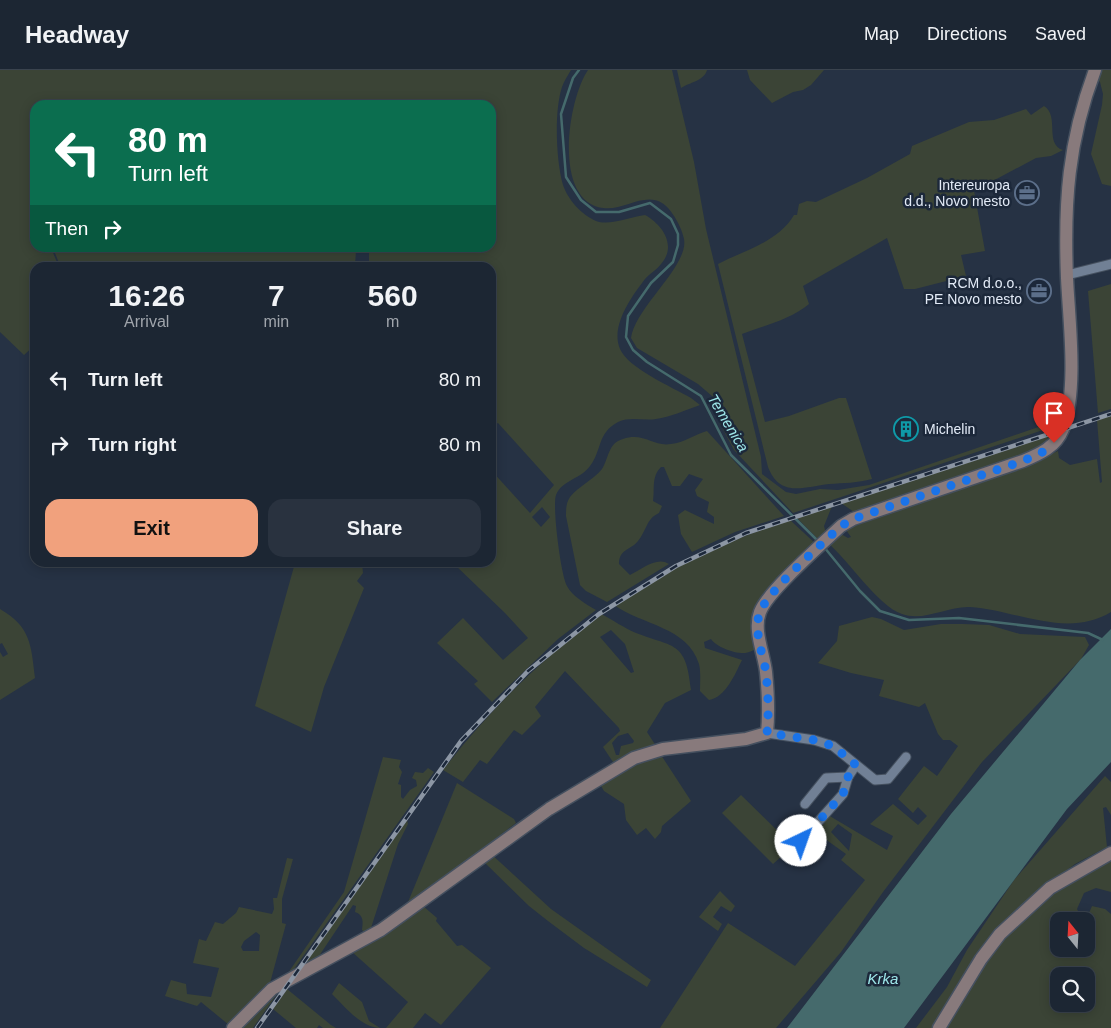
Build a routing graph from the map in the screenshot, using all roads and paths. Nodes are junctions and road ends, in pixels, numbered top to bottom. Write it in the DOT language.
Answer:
graph roads {
  1 [pos="1095,70"];
  2 [pos="1111,264"];
  3 [pos="1067,275"];
  4 [pos="767,733"];
  5 [pos="906,757"];
  6 [pos="856,765"];
  7 [pos="848,777"];
  8 [pos="805,804"];
  9 [pos="801,841"];
  10 [pos="1111,853"];
  11 [pos="233,1028"];
  12 [pos="939,1028"];
  1 -- 3 [label="street"];
  2 -- 3 [label="street"];
  3 -- 4 [label="street"];
  4 -- 6 [label="street"];
  4 -- 11 [label="street"];
  5 -- 6 [label="street"];
  6 -- 7 [label="street"];
  7 -- 8 [label="street"];
  7 -- 9 [label="street"];
  10 -- 12 [label="street"];
}
